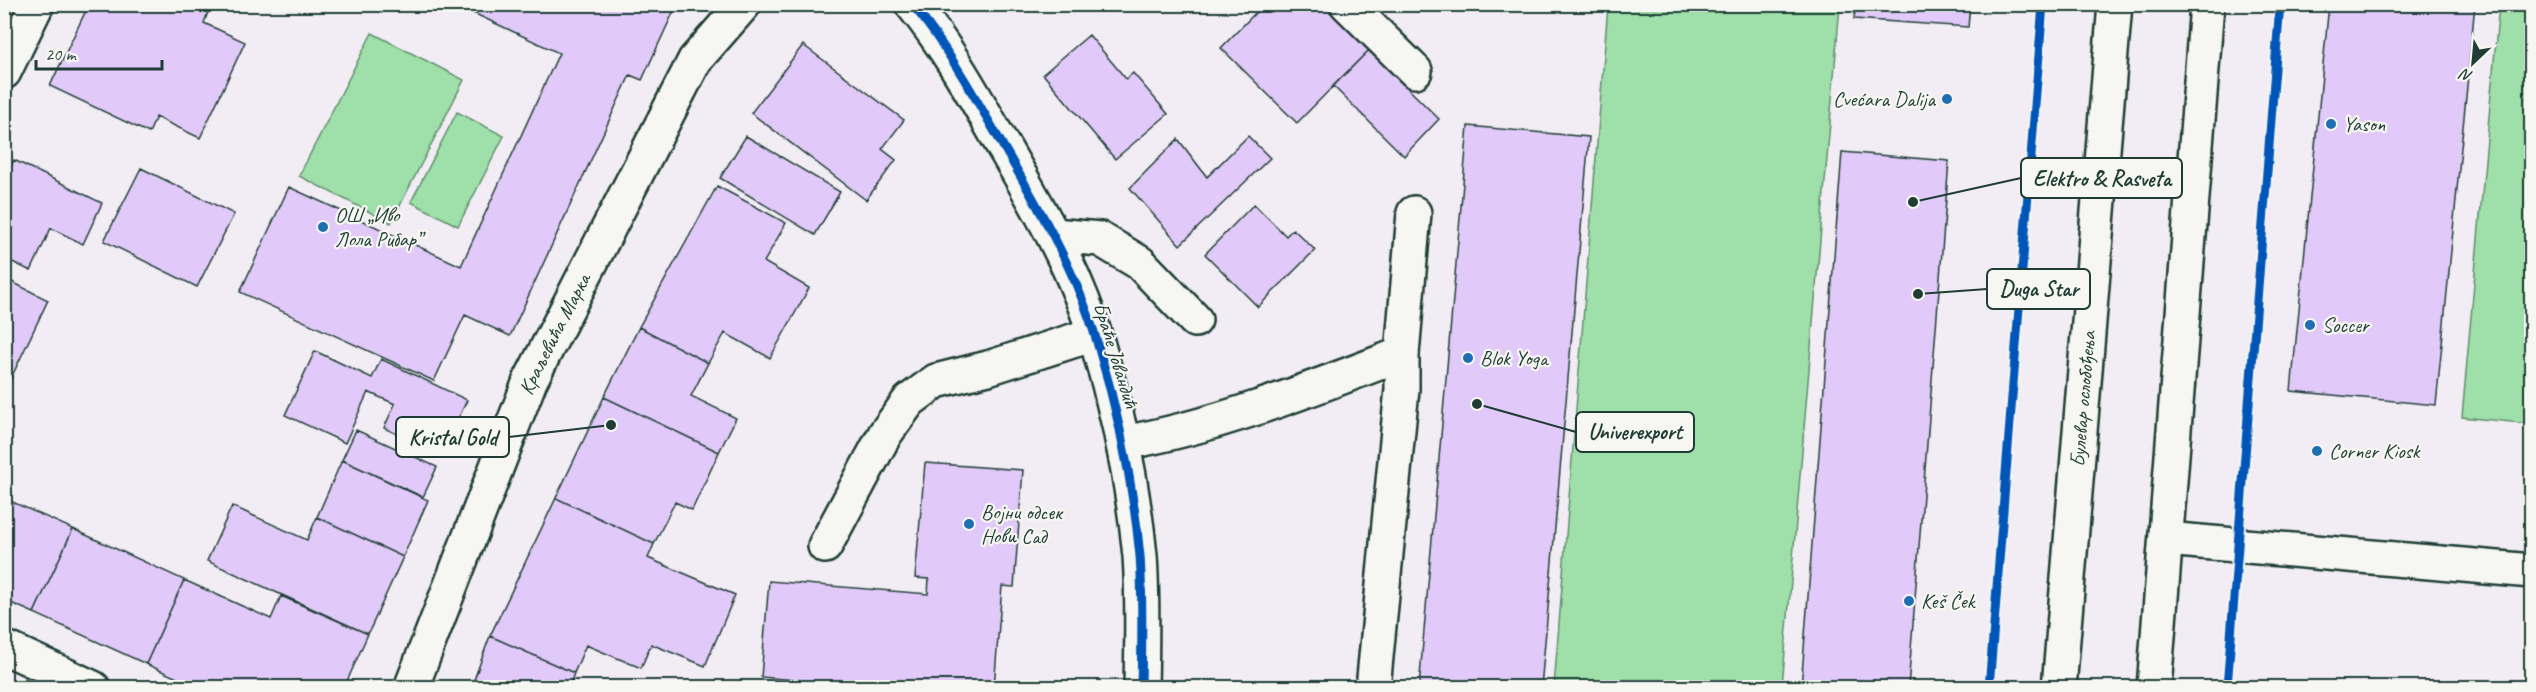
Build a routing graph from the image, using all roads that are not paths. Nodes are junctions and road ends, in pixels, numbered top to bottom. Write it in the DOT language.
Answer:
graph roads {
  1 [pos="37,4"];
  2 [pos="744,4"];
  3 [pos="912,4"];
  4 [pos="1347,4"];
  5 [pos="2115,4"];
  6 [pos="2207,4"];
  7 [pos="1415,71"];
  8 [pos="4,72"];
  9 [pos="1414,213"];
  10 [pos="1053,235"];
  11 [pos="1195,320"];
  12 [pos="1094,334"];
  13 [pos="1402,354"];
  14 [pos="1123,443"];
  15 [pos="2166,539"];
  16 [pos="825,546"];
  17 [pos="2532,571"];
  18 [pos="4,646"];
  19 [pos="93,687"];
  20 [pos="411,687"];
  21 [pos="1141,687"];
  22 [pos="1373,687"];
  23 [pos="2059,687"];
  24 [pos="2154,687"];
  1 -- 8 [label="street"];
  2 -- 20 [label="street, Краљевића Марка"];
  3 -- 10 [label="street, Браће Јовандић"];
  4 -- 7 [label="street"];
  5 -- 23 [label="street, Булевар ослобођења"];
  6 -- 15 [label="street"];
  9 -- 13 [label="street"];
  10 -- 11 [label="street"];
  10 -- 12 [label="street, Браће Јовандић"];
  12 -- 14 [label="street, Браће Јовандић"];
  12 -- 16 [label="street"];
  13 -- 14 [label="street"];
  13 -- 22 [label="street"];
  14 -- 21 [label="street, Браће Јовандић"];
  15 -- 17 [label="street"];
  15 -- 24 [label="street"];
  18 -- 19 [label="street"];
}
